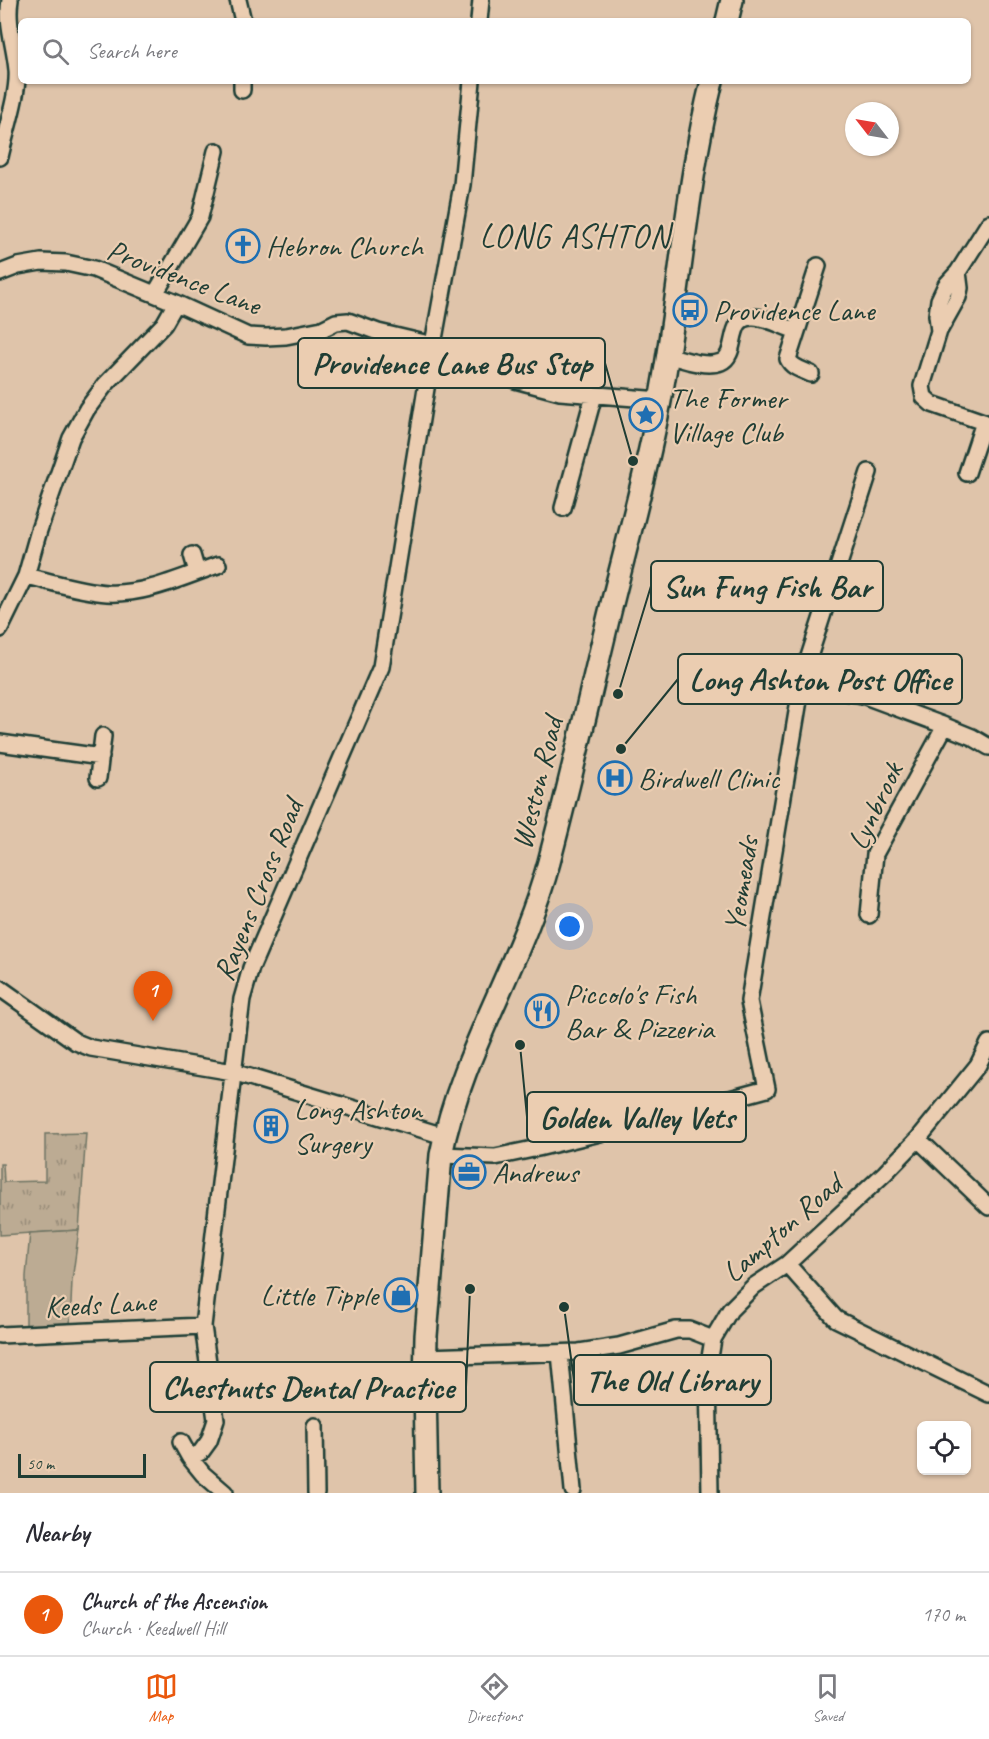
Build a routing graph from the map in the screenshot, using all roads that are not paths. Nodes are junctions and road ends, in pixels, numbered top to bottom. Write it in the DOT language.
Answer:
graph roads {
  1 [pos="10,0"];
  2 [pos="238,0"];
  3 [pos="481,0"];
  4 [pos="732,0"];
  5 [pos="242,18"];
  6 [pos="479,18"];
  7 [pos="728,18"];
  8 [pos="472,84"];
  9 [pos="711,84"];
  10 [pos="216,151"];
  11 [pos="0,157"];
  12 [pos="989,223"];
  13 [pos="818,266"];
  14 [pos="0,273"];
  15 [pos="155,294"];
  16 [pos="176,303"];
  17 [pos="797,331"];
  18 [pos="433,345"];
  19 [pos="667,355"];
  20 [pos="812,374"];
  21 [pos="594,394"];
  22 [pos="660,400"];
  23 [pos="987,423"];
  24 [pos="869,472"];
  25 [pos="967,473"];
  26 [pos="563,508"];
  27 [pos="192,555"];
  28 [pos="218,565"];
  29 [pos="197,572"];
  30 [pos="26,576"];
  31 [pos="0,629"];
  32 [pos="801,688"];
  33 [pos="945,726"];
  34 [pos="103,736"];
  35 [pos="0,743"];
  36 [pos="989,747"];
  37 [pos="101,757"];
  38 [pos="98,778"];
  39 [pos="869,915"];
  40 [pos="0,988"];
  41 [pos="989,1043"];
  42 [pos="233,1072"];
  43 [pos="918,1139"];
  44 [pos="443,1146"];
  45 [pos="989,1207"];
  46 [pos="787,1264"];
  47 [pos="203,1326"];
  48 [pos="0,1335"];
  49 [pos="713,1339"];
  50 [pos="560,1353"];
  51 [pos="425,1357"];
  52 [pos="989,1394"];
  53 [pos="315,1426"];
  54 [pos="181,1442"];
  55 [pos="190,1458"];
  56 [pos="573,1490"];
  57 [pos="225,1493"];
  58 [pos="316,1493"];
  59 [pos="427,1493"];
  60 [pos="710,1493"];
  1 -- 11 [label="street"];
  2 -- 5 [label="street"];
  3 -- 6 [label="street"];
  4 -- 7 [label="street"];
  8 -- 18 [label="street, Rayens Cross Road"];
  9 -- 19 [label="street, Weston Road"];
  10 -- 15 [label="street"];
  12 -- 23 [label="street"];
  13 -- 17 [label="street"];
  14 -- 15 [label="street, Providence Lane"];
  15 -- 16 [label="street, Providence Lane"];
  16 -- 18 [label="street, Providence Lane"];
  16 -- 30 [label="street"];
  17 -- 19 [label="street"];
  17 -- 20 [label="street"];
  18 -- 21 [label="street, Providence Lane"];
  18 -- 42 [label="street, Rayens Cross Road"];
  19 -- 22 [label="street, Weston Road"];
  21 -- 22 [label="street, Providence Lane"];
  21 -- 26 [label="street"];
  22 -- 44 [label="street, Weston Road"];
  23 -- 25 [label="street"];
  24 -- 32 [label="street, Yeomeads"];
  27 -- 29 [label="street"];
  28 -- 29 [label="street"];
  29 -- 30 [label="street"];
  30 -- 31 [label="street"];
  32 -- 33 [label="street"];
  32 -- 44 [label="street, Yeomeads"];
  33 -- 36 [label="street"];
  33 -- 39 [label="street, Lynbrook"];
  34 -- 37 [label="street"];
  35 -- 37 [label="street"];
  37 -- 38 [label="street"];
  40 -- 42 [label="street"];
  41 -- 43 [label="street, Lampton Road"];
  42 -- 44 [label="street"];
  42 -- 47 [label="street, Rayens Cross Road"];
  43 -- 45 [label="street"];
  43 -- 46 [label="street, Lampton Road"];
  44 -- 51 [label="street, Weston Road"];
  46 -- 49 [label="street, Lampton Road"];
  46 -- 52 [label="street"];
  47 -- 48 [label="street, Keeds Lane"];
  47 -- 55 [label="street, Rayens Cross Road"];
  49 -- 50 [label="street"];
  49 -- 60 [label="street, Lampton Road"];
  50 -- 51 [label="street"];
  50 -- 56 [label="street"];
  51 -- 59 [label="street, Weston Road"];
  53 -- 58 [label="street"];
  54 -- 55 [label="street"];
  55 -- 57 [label="street"];
}
